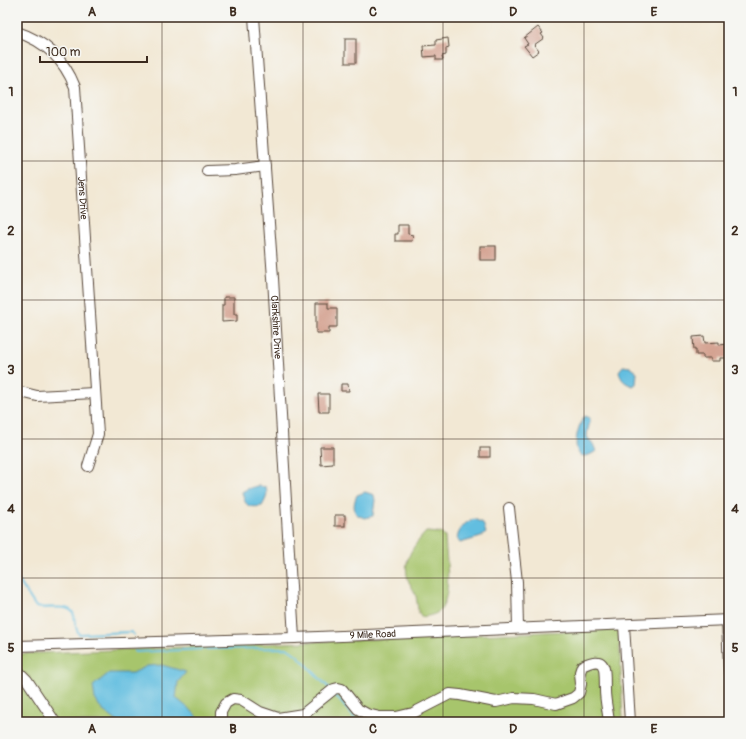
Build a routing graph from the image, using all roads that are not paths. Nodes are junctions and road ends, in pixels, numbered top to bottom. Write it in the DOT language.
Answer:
graph roads {
  1 [pos="254,17"];
  2 [pos="17,32"];
  3 [pos="265,166"];
  4 [pos="207,171"];
  5 [pos="17,391"];
  6 [pos="94,393"];
  7 [pos="88,466"];
  8 [pos="509,508"];
  9 [pos="728,620"];
  10 [pos="624,625"];
  11 [pos="518,628"];
  12 [pos="294,638"];
  13 [pos="17,646"];
  14 [pos="17,670"];
  15 [pos="729,670"];
  16 [pos="282,720"];
  17 [pos="55,722"];
  18 [pos="221,722"];
  19 [pos="609,722"];
  20 [pos="630,722"];
  1 -- 3 [label="street, Clarkshire Drive"];
  2 -- 6 [label="street, Jens Drive"];
  3 -- 4 [label="street"];
  3 -- 12 [label="street, Clarkshire Drive"];
  5 -- 6 [label="street"];
  6 -- 7 [label="street, Jens Drive"];
  8 -- 11 [label="street"];
  9 -- 10 [label="street, 9 Mile Road"];
  9 -- 15 [label="street"];
  10 -- 11 [label="street, 9 Mile Road"];
  10 -- 20 [label="street"];
  11 -- 12 [label="street, 9 Mile Road"];
  12 -- 13 [label="street, 9 Mile Road"];
  14 -- 17 [label="street"];
  16 -- 18 [label="street"];
  16 -- 19 [label="street"];
}
